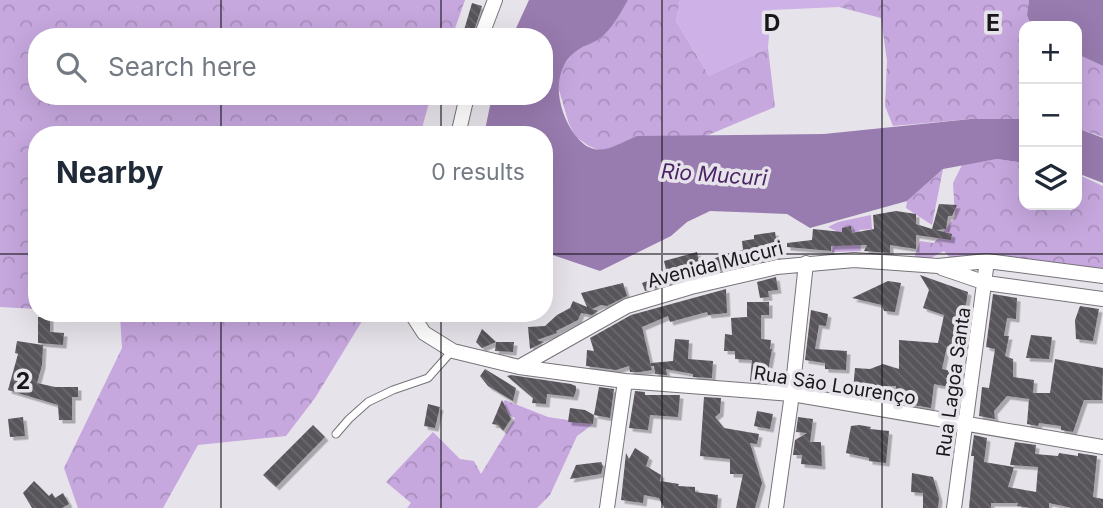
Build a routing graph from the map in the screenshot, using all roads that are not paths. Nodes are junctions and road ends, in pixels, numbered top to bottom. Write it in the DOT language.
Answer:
graph roads {
  1 [pos="495,0"];
  2 [pos="484,28"];
  3 [pos="465,105"];
  4 [pos="459,126"];
  5 [pos="987,261"];
  6 [pos="806,263"];
  7 [pos="938,266"];
  8 [pos="1103,276"];
  9 [pos="986,283"];
  10 [pos="1103,299"];
  11 [pos="417,322"];
  12 [pos="453,351"];
  13 [pos="519,367"];
  14 [pos="625,382"];
  15 [pos="792,394"];
  16 [pos="966,425"];
  17 [pos="336,434"];
  18 [pos="1103,447"];
  19 [pos="607,508"];
  20 [pos="776,508"];
  21 [pos="954,508"];
  1 -- 2 [label="street"];
  3 -- 4 [label="street"];
  5 -- 7 [label="street, Avenida Mucuri"];
  5 -- 8 [label="street, Avenida Mucuri"];
  5 -- 9 [label="street, Rua Lagoa Santa"];
  6 -- 7 [label="street, Avenida Mucuri"];
  6 -- 13 [label="street, Avenida Mucuri"];
  6 -- 15 [label="street"];
  7 -- 9 [label="street, Avenida Mucuri"];
  9 -- 10 [label="street, Avenida Mucuri"];
  9 -- 16 [label="street, Rua Lagoa Santa"];
  11 -- 12 [label="street, Rua São Lourenço"];
  12 -- 13 [label="street, Rua São Lourenço"];
  12 -- 17 [label="lane"];
  13 -- 14 [label="street, Rua São Lourenço"];
  14 -- 15 [label="street, Rua São Lourenço"];
  14 -- 19 [label="street"];
  15 -- 16 [label="street, Rua São Lourenço"];
  15 -- 20 [label="street"];
  16 -- 18 [label="street, Rua São Lourenço"];
  16 -- 21 [label="street, Rua Lagoa Santa"];
}
